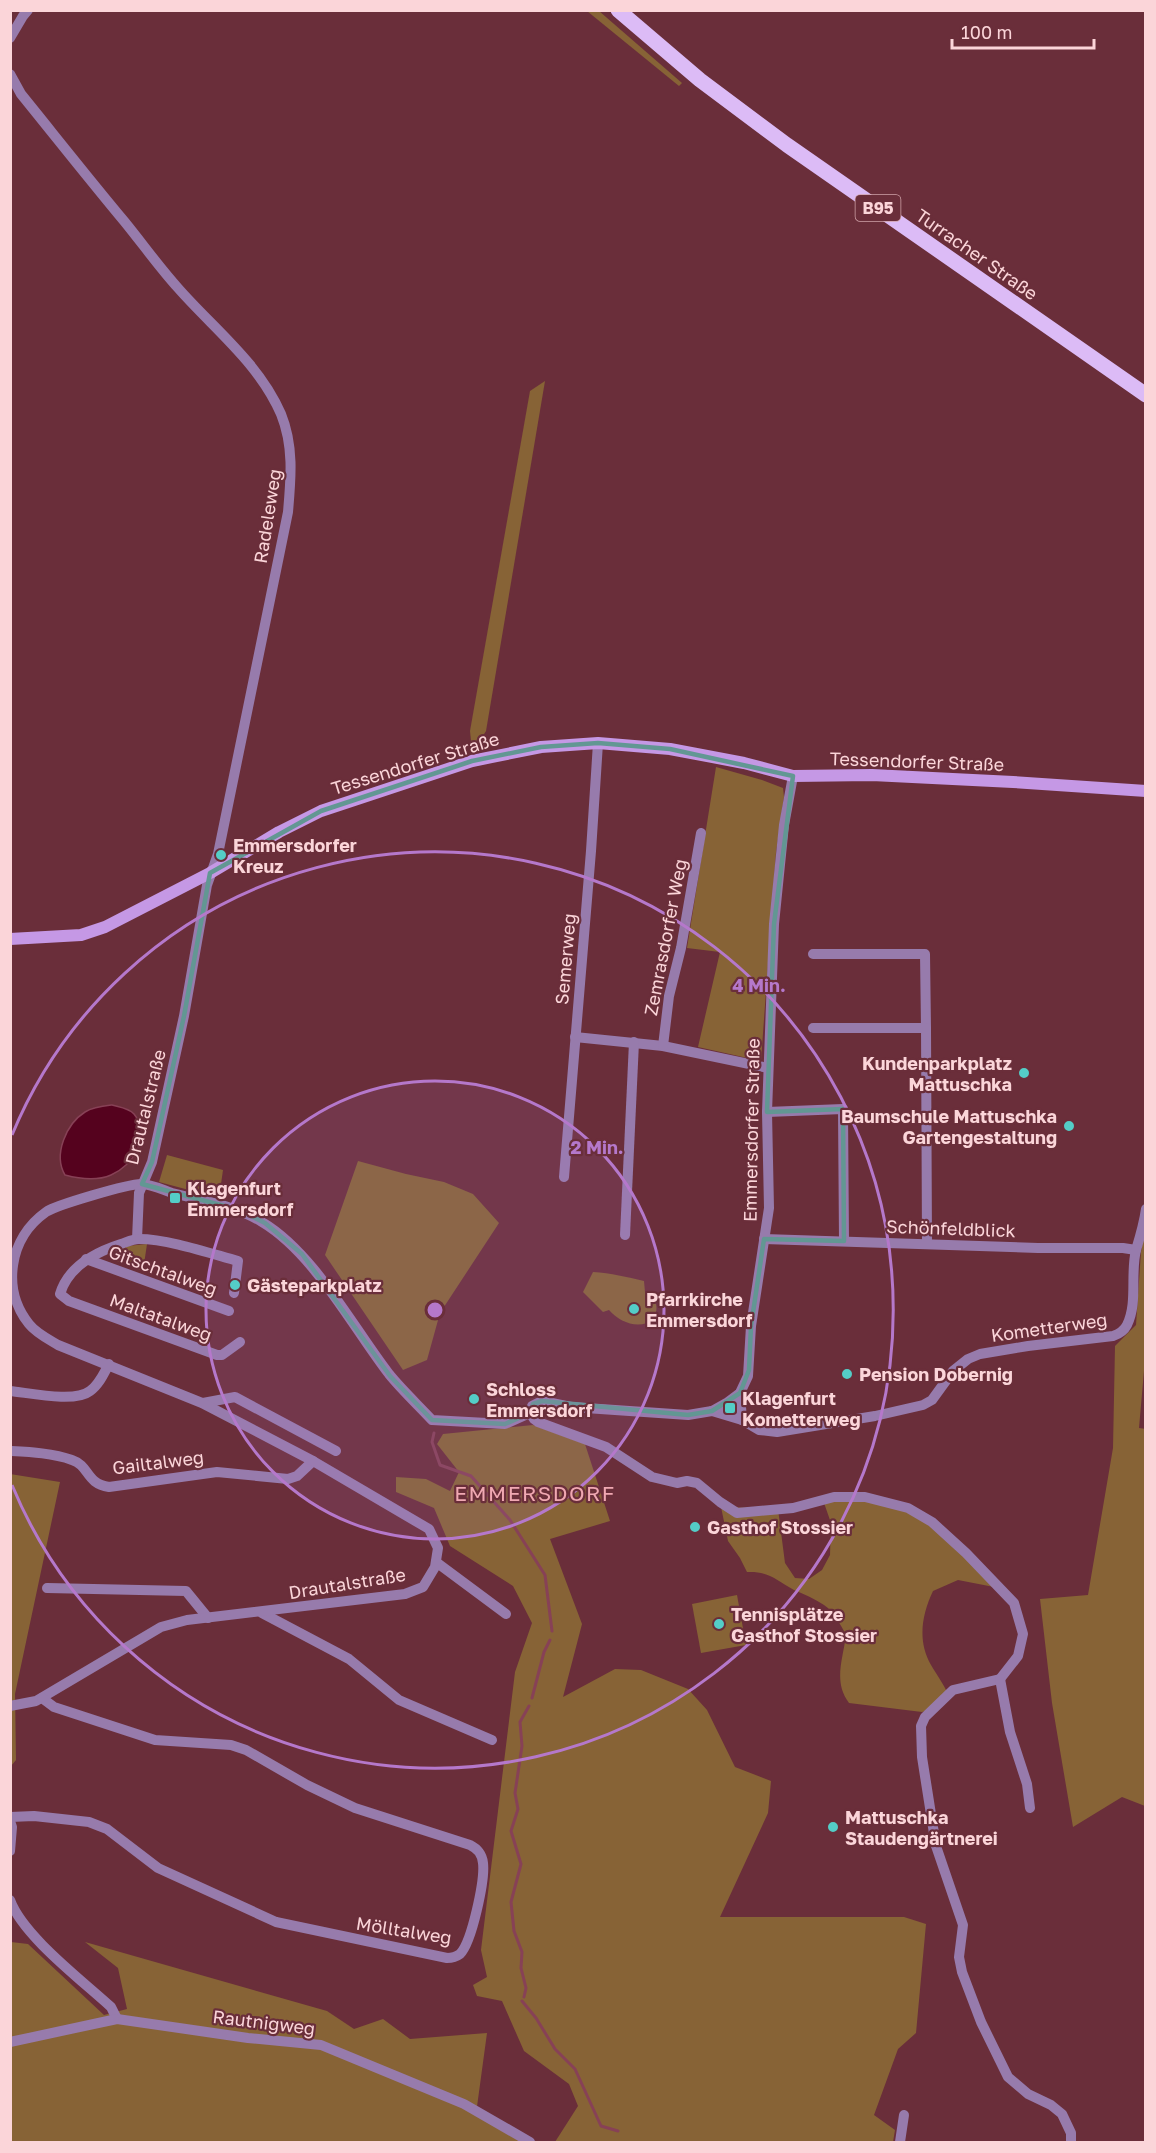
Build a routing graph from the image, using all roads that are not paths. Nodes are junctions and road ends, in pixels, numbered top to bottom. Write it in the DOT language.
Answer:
graph roads {
  1 [pos="28,10"];
  2 [pos="618,10"];
  3 [pos="10,38"];
  4 [pos="10,74"];
  5 [pos="1146,395"];
  6 [pos="598,743"];
  7 [pos="793,776"];
  8 [pos="1146,791"];
  9 [pos="701,833"];
  10 [pos="210,873"];
  11 [pos="10,939"];
  12 [pos="813,954"];
  13 [pos="813,1028"];
  14 [pos="926,1028"];
  15 [pos="575,1037"];
  16 [pos="634,1042"];
  17 [pos="663,1046"];
  18 [pos="768,1068"];
  19 [pos="766,1112"];
  20 [pos="564,1177"];
  21 [pos="142,1184"];
  22 [pos="1146,1209"];
  23 [pos="625,1235"];
  24 [pos="137,1239"];
  25 [pos="764,1239"];
  26 [pos="844,1241"];
  27 [pos="927,1244"];
  28 [pos="1137,1250"];
  29 [pos="13,1255"];
  30 [pos="86,1259"];
  31 [pos="234,1293"];
  32 [pos="229,1311"];
  33 [pos="240,1342"];
  34 [pos="109,1364"];
  35 [pos="10,1391"];
  36 [pos="740,1393"];
  37 [pos="202,1403"];
  38 [pos="712,1411"];
  39 [pos="530,1413"];
  40 [pos="742,1420"];
  41 [pos="10,1451"];
  42 [pos="336,1451"];
  43 [pos="314,1461"];
  44 [pos="436,1562"];
  45 [pos="47,1588"];
  46 [pos="262,1613"];
  47 [pos="506,1614"];
  48 [pos="208,1618"];
  49 [pos="1000,1679"];
  50 [pos="42,1698"];
  51 [pos="10,1706"];
  52 [pos="492,1740"];
  53 [pos="1030,1808"];
  54 [pos="10,1819"];
  55 [pos="10,1851"];
  56 [pos="10,1900"];
  57 [pos="117,2019"];
  58 [pos="10,2042"];
  59 [pos="904,2115"];
  60 [pos="530,2142"];
  61 [pos="900,2142"];
  62 [pos="1071,2142"];
  1 -- 3 [label="street"];
  2 -- 5 [label="main road, Turracher Straße / B95"];
  4 -- 10 [label="street, Radeleweg"];
  6 -- 7 [label="street, Tessendorfer Straße"];
  6 -- 10 [label="street, Tessendorfer Straße"];
  6 -- 15 [label="street, Semerweg"];
  7 -- 8 [label="street, Tessendorfer Straße"];
  7 -- 18 [label="street, Emmersdorfer Straße"];
  9 -- 17 [label="street, Zemrasdorfer Weg"];
  10 -- 11 [label="street, Tessendorfer Straße"];
  10 -- 21 [label="street, Drautalstraße"];
  12 -- 14 [label="street"];
  13 -- 14 [label="street"];
  14 -- 27 [label="street"];
  15 -- 16 [label="street"];
  15 -- 20 [label="street, Semerweg"];
  16 -- 17 [label="street"];
  16 -- 23 [label="street"];
  17 -- 18 [label="street"];
  18 -- 19 [label="street, Emmersdorfer Straße"];
  19 -- 25 [label="street, Emmersdorfer Straße"];
  19 -- 26 [label="street"];
  21 -- 24 [label="street"];
  21 -- 29 [label="street, Drautalstraße"];
  21 -- 39 [label="street"];
  22 -- 28 [label="street, Kometterweg"];
  24 -- 30 [label="street"];
  24 -- 31 [label="street"];
  25 -- 26 [label="street, Schönfeldblick"];
  25 -- 36 [label="street, Emmersdorfer Straße"];
  26 -- 27 [label="street, Schönfeldblick"];
  27 -- 28 [label="street, Schönfeldblick"];
  28 -- 40 [label="street, Kometterweg"];
  29 -- 34 [label="street, Drautalstraße"];
  30 -- 32 [label="street, Gitschtalweg"];
  30 -- 33 [label="street, Maltatalweg"];
  34 -- 35 [label="street"];
  34 -- 37 [label="street, Drautalstraße"];
  36 -- 38 [label="street"];
  36 -- 40 [label="street"];
  37 -- 42 [label="street"];
  37 -- 43 [label="street, Drautalstraße"];
  38 -- 39 [label="street"];
  38 -- 40 [label="street, Kometterweg"];
  39 -- 49 [label="street"];
  41 -- 43 [label="street, Gailtalweg"];
  43 -- 44 [label="street, Drautalstraße"];
  44 -- 46 [label="street, Drautalstraße"];
  44 -- 47 [label="street"];
  45 -- 48 [label="street"];
  46 -- 48 [label="street, Drautalstraße"];
  46 -- 52 [label="street"];
  48 -- 50 [label="street, Drautalstraße"];
  49 -- 53 [label="street"];
  49 -- 62 [label="street"];
  50 -- 51 [label="street, Drautalstraße"];
  50 -- 54 [label="street, Mölltalweg"];
  54 -- 55 [label="street"];
  56 -- 57 [label="street"];
  57 -- 58 [label="street, Rautnigweg"];
  57 -- 60 [label="street, Rautnigweg"];
  59 -- 61 [label="street"];
}
